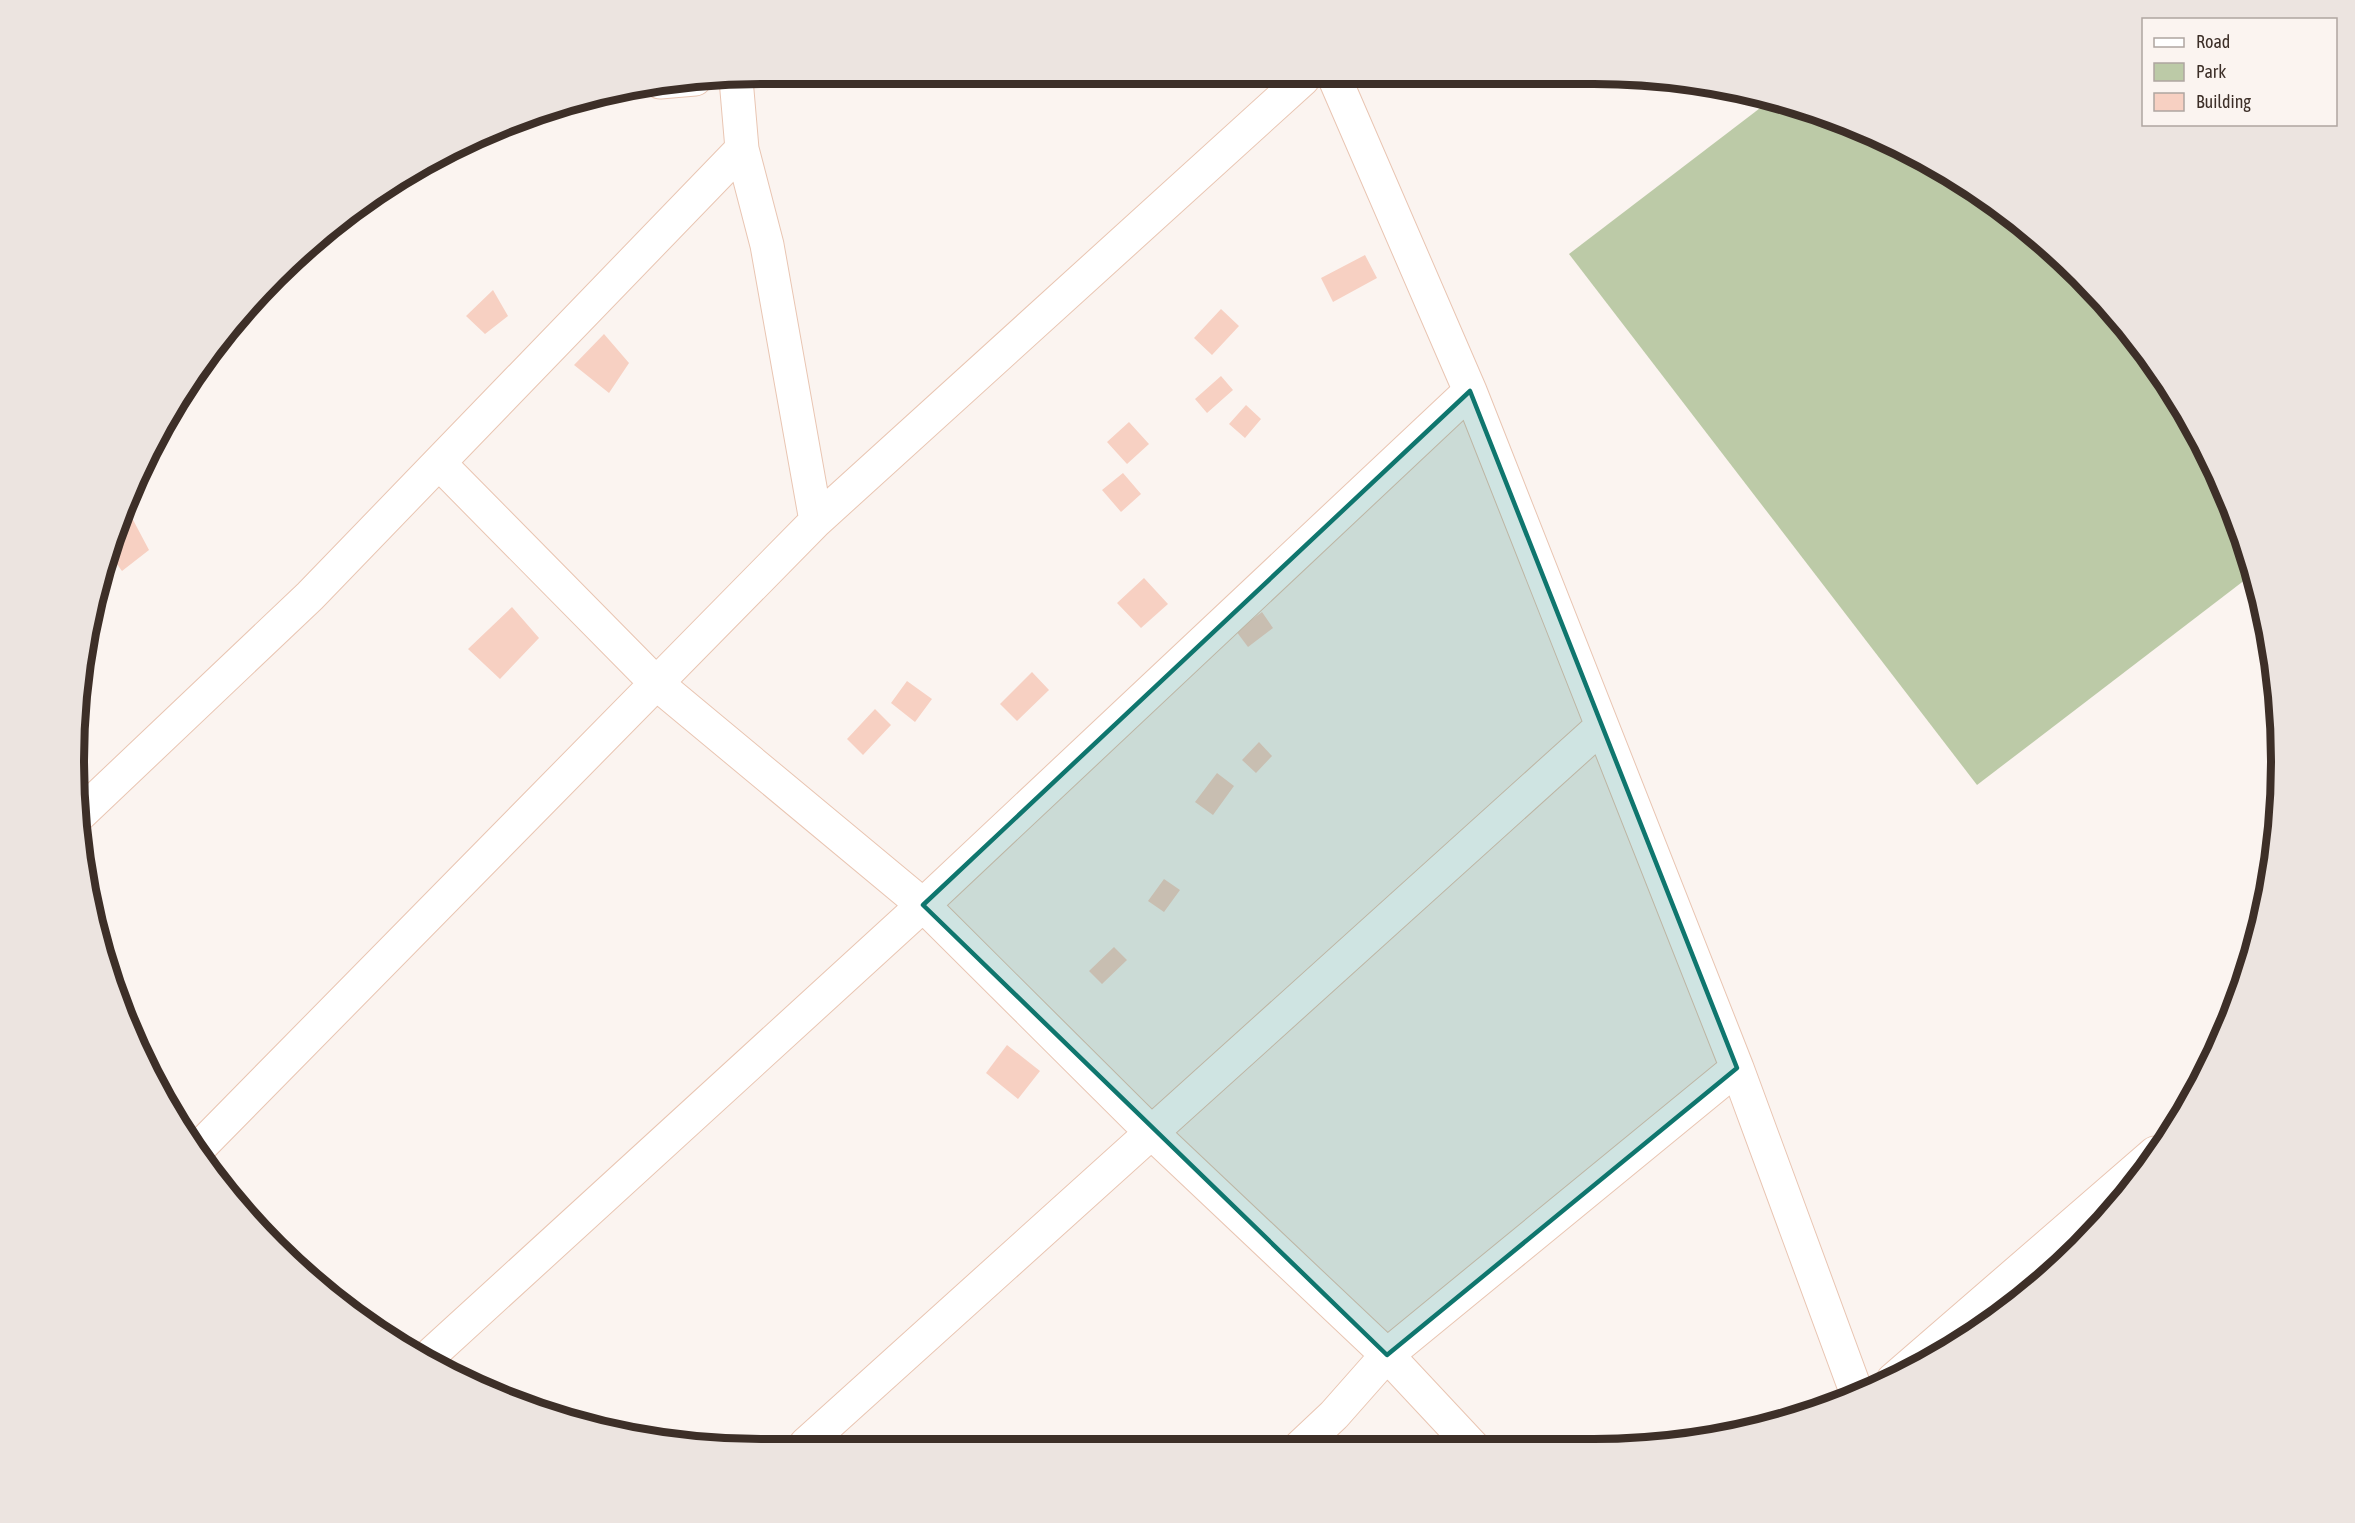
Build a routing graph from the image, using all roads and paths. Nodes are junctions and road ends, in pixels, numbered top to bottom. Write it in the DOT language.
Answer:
graph roads {
  1 [pos="1299,84"];
  2 [pos="1337,84"];
  3 [pos="736,85"];
  4 [pos="742,149"];
  5 [pos="1470,391"];
  6 [pos="439,463"];
  7 [pos="816,521"];
  8 [pos="656,683"];
  9 [pos="1602,726"];
  10 [pos="85,809"];
  11 [pos="923,905"];
  12 [pos="1737,1068"];
  13 [pos="1151,1132"];
  14 [pos="203,1144"];
  15 [pos="2131,1173"];
  16 [pos="1927,1351"];
  17 [pos="432,1353"];
  18 [pos="1387,1355"];
  19 [pos="1854,1386"];
  20 [pos="812,1439"];
  21 [pos="1307,1439"];
  22 [pos="1466,1439"];
  1 -- 7 [label="street"];
  2 -- 5 [label="street"];
  3 -- 4 [label="street"];
  4 -- 6 [label="street"];
  4 -- 7 [label="street"];
  5 -- 9 [label="street"];
  5 -- 11 [label="street"];
  6 -- 8 [label="street"];
  6 -- 10 [label="street"];
  7 -- 8 [label="street"];
  8 -- 11 [label="street"];
  8 -- 14 [label="street"];
  9 -- 12 [label="street"];
  9 -- 13 [label="street"];
  11 -- 13 [label="street"];
  11 -- 17 [label="street"];
  12 -- 18 [label="street"];
  12 -- 19 [label="street"];
  13 -- 18 [label="street"];
  13 -- 20 [label="street"];
  15 -- 16 [label="street"];
  18 -- 21 [label="street"];
  18 -- 22 [label="street"];
}
